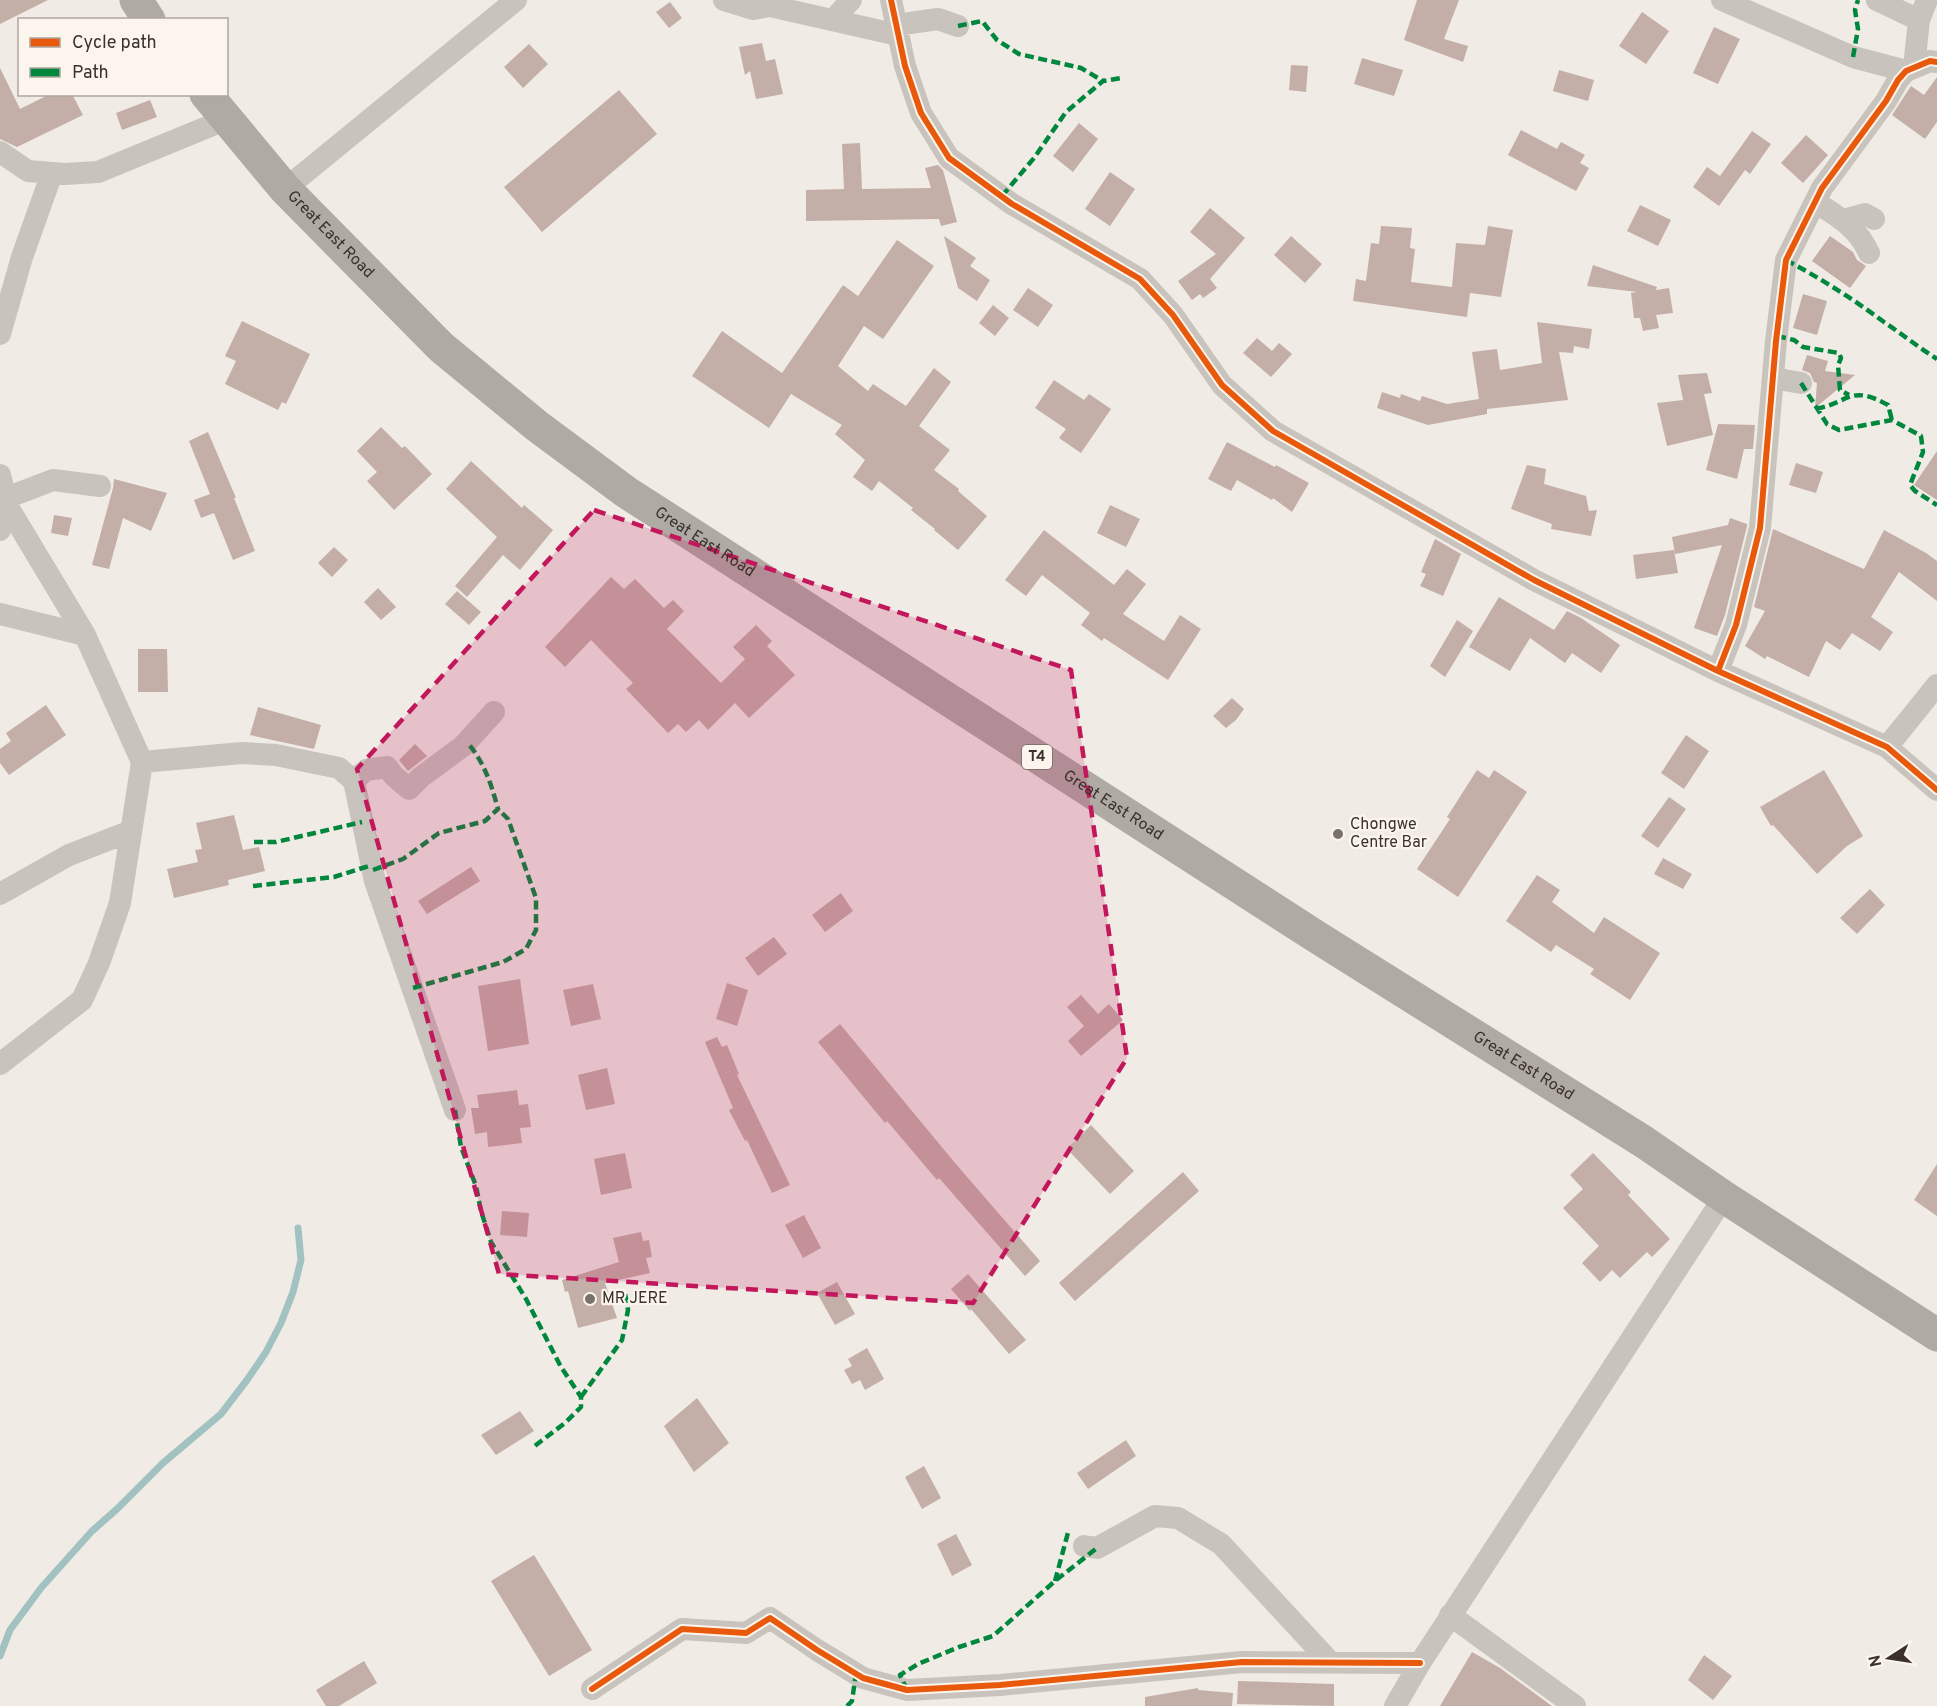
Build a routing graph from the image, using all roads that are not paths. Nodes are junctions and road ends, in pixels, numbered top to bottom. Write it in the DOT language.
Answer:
graph roads {
  1 [pos="136,0"];
  2 [pos="516,0"];
  3 [pos="724,0"];
  4 [pos="851,0"];
  5 [pos="891,0"];
  6 [pos="1722,0"];
  7 [pos="1877,0"];
  8 [pos="1923,10"];
  9 [pos="148,18"];
  10 [pos="834,19"];
  11 [pos="958,26"];
  12 [pos="897,30"];
  13 [pos="1925,63"];
  14 [pos="217,107"];
  15 [pos="0,152"];
  16 [pos="52,173"];
  17 [pos="285,189"];
  18 [pos="1815,202"];
  19 [pos="1874,219"];
  20 [pos="1843,220"];
  21 [pos="1869,252"];
  22 [pos="0,334"];
  23 [pos="1773,378"];
  24 [pos="1801,383"];
  25 [pos="0,475"];
  26 [pos="100,486"];
  27 [pos="7,502"];
  28 [pos="0,530"];
  29 [pos="0,614"];
  30 [pos="85,635"];
  31 [pos="1718,671"];
  32 [pos="1937,685"];
  33 [pos="494,712"];
  34 [pos="1887,747"];
  35 [pos="142,762"];
  36 [pos="354,781"];
  37 [pos="1937,790"];
  38 [pos="131,831"];
  39 [pos="0,894"];
  40 [pos="0,1064"];
  41 [pos="455,1110"];
  42 [pos="1724,1197"];
  43 [pos="1937,1335"];
  44 [pos="1084,1546"];
  45 [pos="1450,1615"];
  46 [pos="1331,1663"];
  47 [pos="1420,1663"];
  48 [pos="592,1689"];
  49 [pos="1395,1706"];
  50 [pos="1575,1706"];
  1 -- 9 [label="highway"];
  2 -- 17 [label="street"];
  3 -- 10 [label="street"];
  4 -- 10 [label="street"];
  5 -- 12 [label="street"];
  6 -- 13 [label="street"];
  7 -- 8 [label="street"];
  8 -- 13 [label="street"];
  10 -- 12 [label="street"];
  11 -- 12 [label="street"];
  12 -- 31 [label="street"];
  13 -- 18 [label="street"];
  14 -- 16 [label="street"];
  14 -- 17 [label="highway, Great East Road / T4"];
  15 -- 16 [label="street"];
  16 -- 22 [label="street"];
  17 -- 42 [label="highway, Great East Road / T4"];
  18 -- 20 [label="street"];
  18 -- 23 [label="street"];
  19 -- 20 [label="street"];
  20 -- 21 [label="street"];
  23 -- 24 [label="street"];
  23 -- 31 [label="street"];
  25 -- 27 [label="street"];
  26 -- 27 [label="street"];
  27 -- 28 [label="street"];
  27 -- 30 [label="street"];
  29 -- 30 [label="street"];
  30 -- 35 [label="street"];
  31 -- 34 [label="street"];
  32 -- 34 [label="street"];
  33 -- 36 [label="street"];
  34 -- 37 [label="street"];
  35 -- 36 [label="street"];
  35 -- 38 [label="street"];
  36 -- 41 [label="street"];
  38 -- 39 [label="street"];
  38 -- 40 [label="street"];
  42 -- 43 [label="highway, Great East Road / T4"];
  42 -- 45 [label="street"];
  44 -- 46 [label="street"];
  45 -- 47 [label="street"];
  45 -- 50 [label="street"];
  46 -- 47 [label="street"];
  46 -- 48 [label="street"];
  47 -- 49 [label="street"];
}
